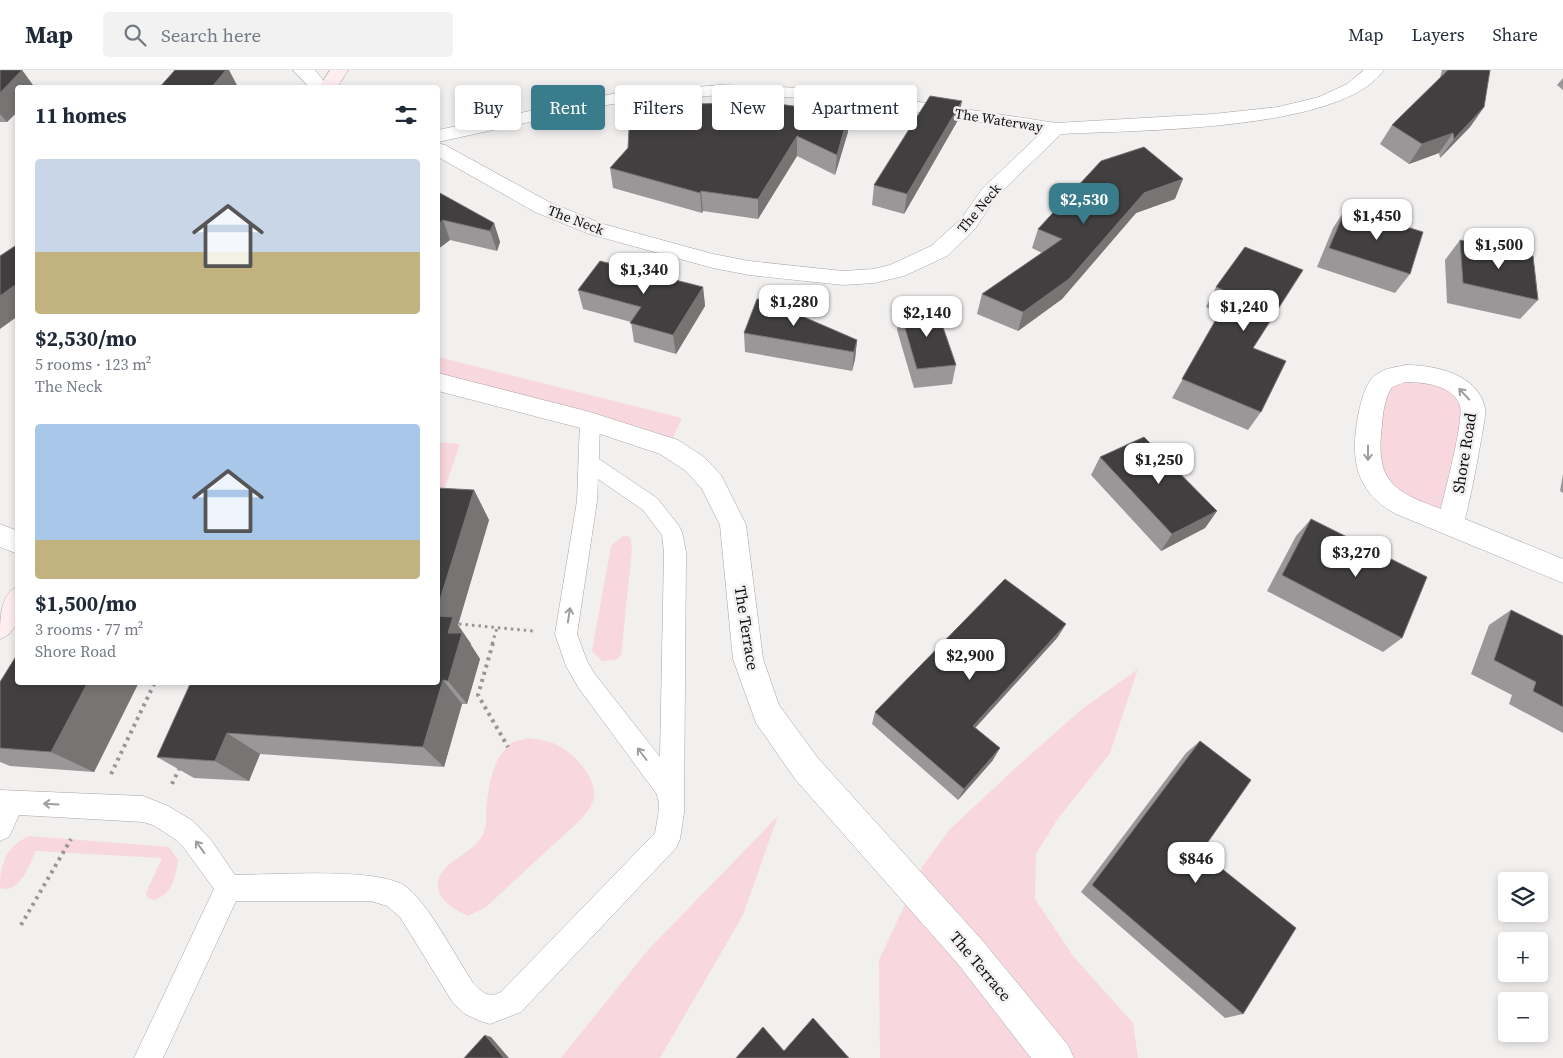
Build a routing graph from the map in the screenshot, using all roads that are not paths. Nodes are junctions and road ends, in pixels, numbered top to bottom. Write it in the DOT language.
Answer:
graph roads {
  1 [pos="302,70"];
  2 [pos="339,70"];
  3 [pos="1375,70"];
  4 [pos="318,85"];
  5 [pos="330,85"];
  6 [pos="1056,129"];
  7 [pos="440,136"];
  8 [pos="440,150"];
  9 [pos="440,383"];
  10 [pos="590,421"];
  11 [pos="589,462"];
  12 [pos="1450,525"];
  13 [pos="0,536"];
  14 [pos="15,542"];
  15 [pos="1563,571"];
  16 [pos="15,603"];
  17 [pos="0,626"];
  18 [pos="670,794"];
  19 [pos="6,802"];
  20 [pos="0,828"];
  21 [pos="228,888"];
  22 [pos="148,1058"];
  23 [pos="1055,1058"];
  1 -- 4 [label="street"];
  2 -- 5 [label="main road"];
  3 -- 6 [label="street, The Waterway"];
  6 -- 7 [label="street, The Waterway"];
  6 -- 8 [label="street, The Neck"];
  9 -- 10 [label="street, The Terrace"];
  10 -- 11 [label="lane"];
  10 -- 23 [label="street, The Terrace"];
  18 -- 11 [label="lane, one-way"];
  11 -- 18 [label="lane"];
  12 -- 12 [label="street, Shore Road, one-way"];
  12 -- 15 [label="street, Shore Road"];
  13 -- 14 [label="street"];
  16 -- 17 [label="main road"];
  18 -- 21 [label="lane"];
  19 -- 20 [label="lane"];
  21 -- 19 [label="lane, one-way"];
  21 -- 22 [label="lane"];
}
